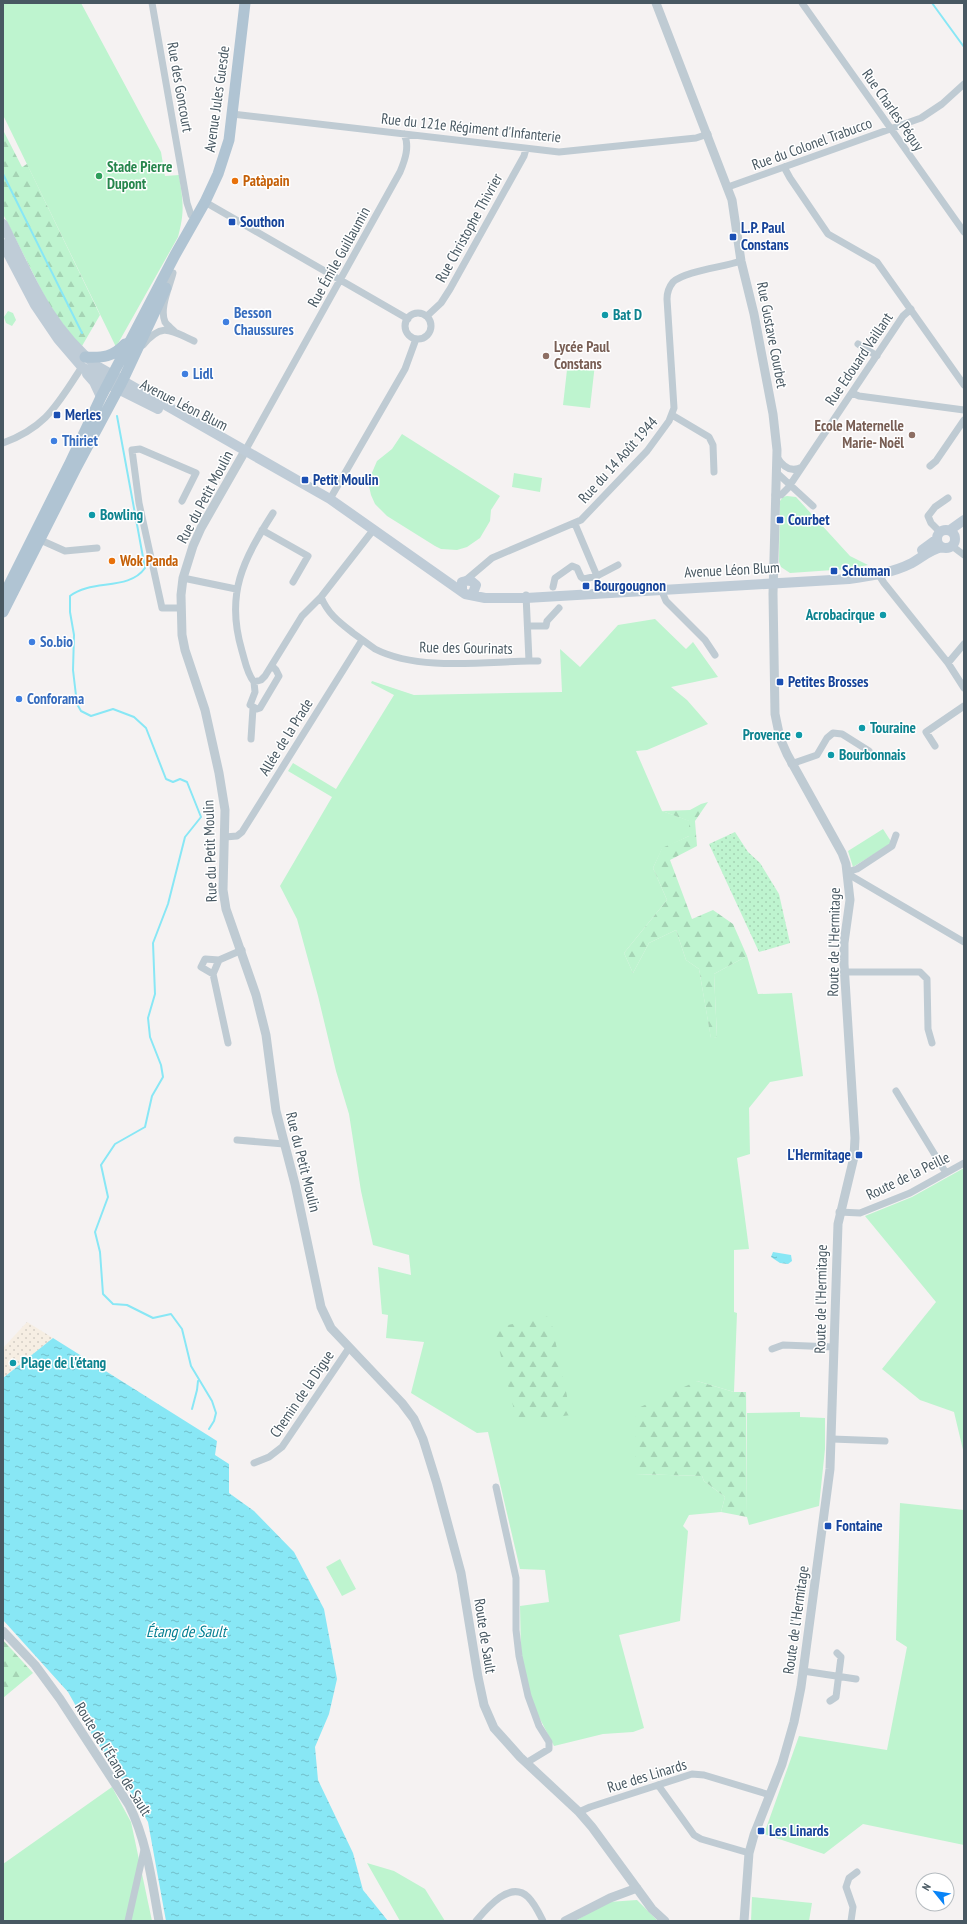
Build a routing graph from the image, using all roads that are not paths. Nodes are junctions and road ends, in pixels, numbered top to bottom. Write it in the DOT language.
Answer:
graph roads {
  1 [pos="152,3"];
  2 [pos="245,3"];
  3 [pos="656,3"];
  4 [pos="802,3"];
  5 [pos="964,84"];
  6 [pos="232,114"];
  7 [pos="891,130"];
  8 [pos="404,134"];
  9 [pos="708,134"];
  10 [pos="526,148"];
  11 [pos="784,168"];
  12 [pos="728,187"];
  13 [pos="205,202"];
  14 [pos="196,219"];
  15 [pos="3,224"];
  16 [pos="964,232"];
  17 [pos="186,239"];
  18 [pos="3,244"];
  19 [pos="741,261"];
  20 [pos="174,273"];
  21 [pos="341,280"];
  22 [pos="911,309"];
  23 [pos="427,316"];
  24 [pos="408,319"];
  25 [pos="135,333"];
  26 [pos="175,333"];
  27 [pos="416,339"];
  28 [pos="194,341"];
  29 [pos="858,344"];
  30 [pos="877,356"];
  31 [pos="134,357"];
  32 [pos="87,366"];
  33 [pos="110,380"];
  34 [pos="120,385"];
  35 [pos="964,385"];
  36 [pos="852,393"];
  37 [pos="101,397"];
  38 [pos="963,412"];
  39 [pos="672,415"];
  40 [pos="964,420"];
  41 [pos="3,442"];
  42 [pos="246,451"];
  43 [pos="777,457"];
  44 [pos="930,466"];
  45 [pos="802,467"];
  46 [pos="714,472"];
  47 [pos="776,472"];
  48 [pos="790,484"];
  49 [pos="775,495"];
  50 [pos="948,498"];
  51 [pos="330,499"];
  52 [pos="182,501"];
  53 [pos="813,506"];
  54 [pos="273,512"];
  55 [pos="964,520"];
  56 [pos="575,524"];
  57 [pos="374,529"];
  58 [pos="964,529"];
  59 [pos="262,530"];
  60 [pos="37,539"];
  61 [pos="946,539"];
  62 [pos="96,548"];
  63 [pos="964,556"];
  64 [pos="618,565"];
  65 [pos="481,568"];
  66 [pos="878,573"];
  67 [pos="597,576"];
  68 [pos="183,578"];
  69 [pos="773,581"];
  70 [pos="293,582"];
  71 [pos="469,586"];
  72 [pos="553,586"];
  73 [pos="236,589"];
  74 [pos="661,589"];
  75 [pos="526,596"];
  76 [pos="3,597"];
  77 [pos="322,597"];
  78 [pos="180,608"];
  79 [pos="559,608"];
  80 [pos="3,612"];
  81 [pos="528,626"];
  82 [pos="362,640"];
  83 [pos="964,644"];
  84 [pos="715,655"];
  85 [pos="529,661"];
  86 [pos="538,661"];
  87 [pos="948,663"];
  88 [pos="272,666"];
  89 [pos="254,682"];
  90 [pos="774,687"];
  91 [pos="964,688"];
  92 [pos="964,706"];
  93 [pos="253,708"];
  94 [pos="251,739"];
  95 [pos="935,746"];
  96 [pos="869,751"];
  97 [pos="791,764"];
  98 [pos="896,835"];
  99 [pos="225,837"];
  100 [pos="848,873"];
  101 [pos="964,942"];
  102 [pos="242,950"];
  103 [pos="219,960"];
  104 [pos="845,972"];
  105 [pos="213,974"];
  106 [pos="228,1043"];
  107 [pos="932,1043"];
  108 [pos="896,1091"];
  109 [pos="237,1140"];
  110 [pos="284,1144"];
  111 [pos="964,1163"];
  112 [pos="946,1173"];
  113 [pos="839,1212"];
  114 [pos="331,1328"];
  115 [pos="834,1347"];
  116 [pos="349,1348"];
  117 [pos="772,1349"];
  118 [pos="832,1439"];
  119 [pos="885,1441"];
  120 [pos="254,1463"];
  121 [pos="496,1487"];
  122 [pos="3,1631"];
  123 [pos="837,1653"];
  124 [pos="803,1671"];
  125 [pos="838,1676"];
  126 [pos="856,1679"];
  127 [pos="830,1702"];
  128 [pos="526,1763"];
  129 [pos="658,1785"];
  130 [pos="770,1795"];
  131 [pos="579,1812"];
  132 [pos="145,1848"];
  133 [pos="750,1853"];
  134 [pos="858,1872"];
  135 [pos="637,1888"];
  136 [pos="128,1921"];
  137 [pos="159,1921"];
  138 [pos="476,1921"];
  139 [pos="543,1921"];
  140 [pos="565,1921"];
  141 [pos="664,1921"];
  142 [pos="744,1921"];
  143 [pos="851,1921"];
  1 -- 14 [label="street, Rue des Goncourt"];
  2 -- 6 [label="main road, Avenue Jules Guesde"];
  3 -- 9 [label="street, Rue Gustave Courbet"];
  4 -- 7 [label="street, Rue Charles Péguy"];
  5 -- 7 [label="street, Rue du Colonel Trabucco"];
  6 -- 8 [label="street, Rue du 121e Régiment d'Infanterie"];
  6 -- 13 [label="main road, Avenue Jules Guesde"];
  7 -- 11 [label="street, Rue du Colonel Trabucco"];
  7 -- 16 [label="street, Rue Charles Péguy"];
  8 -- 10 [label="street, Rue du 121e Régiment d'Infanterie"];
  8 -- 21 [label="street, Rue Émile Guillaumin"];
  9 -- 10 [label="street, Rue du 121e Régiment d'Infanterie"];
  9 -- 12 [label="street, Rue Gustave Courbet"];
  10 -- 23 [label="street, Rue Christophe Thivrier"];
  11 -- 12 [label="street, Rue du Colonel Trabucco"];
  11 -- 22 [label="street"];
  12 -- 19 [label="street, Rue Gustave Courbet"];
  13 -- 14 [label="main road, Avenue Jules Guesde"];
  13 -- 21 [label="street"];
  14 -- 17 [label="main road, Avenue Jules Guesde"];
  15 -- 32 [label="main road"];
  17 -- 20 [label="main road, Avenue Jules Guesde"];
  17 -- 25 [label="main road, Avenue Jules Guesde"];
  18 -- 32 [label="main road"];
  19 -- 39 [label="street, Rue du 14 Août 1944"];
  19 -- 43 [label="street, Rue Gustave Courbet"];
  20 -- 26 [label="street"];
  20 -- 31 [label="main road, Avenue Jules Guesde"];
  21 -- 24 [label="street"];
  21 -- 42 [label="street, Rue Émile Guillaumin"];
  22 -- 30 [label="street, Rue Edouard Vaillant"];
  22 -- 35 [label="street"];
  23 -- 24 [label="street"];
  23 -- 27 [label="street"];
  24 -- 27 [label="street"];
  25 -- 32 [label="main road"];
  25 -- 33 [label="main road, Avenue Jules Guesde"];
  26 -- 28 [label="street"];
  26 -- 31 [label="street"];
  27 -- 51 [label="street"];
  29 -- 30 [label="street"];
  30 -- 36 [label="street, Rue Edouard Vaillant"];
  31 -- 34 [label="main road, Avenue Jules Guesde"];
  32 -- 33 [label="main road, Avenue Léon Blum"];
  32 -- 37 [label="main road"];
  32 -- 41 [label="street"];
  33 -- 34 [label="main road, Avenue Léon Blum"];
  33 -- 37 [label="main road, Avenue Jules Guesde"];
  34 -- 42 [label="main road, Avenue Léon Blum"];
  34 -- 60 [label="main road, Avenue Jules Guesde"];
  36 -- 38 [label="street"];
  36 -- 45 [label="street, Rue Edouard Vaillant"];
  37 -- 60 [label="main road, Avenue Jules Guesde"];
  39 -- 46 [label="street"];
  39 -- 56 [label="street, Rue du 14 Août 1944"];
  40 -- 44 [label="street"];
  42 -- 51 [label="main road, Avenue Léon Blum"];
  42 -- 68 [label="street, Rue du Petit Moulin"];
  43 -- 45 [label="street"];
  43 -- 47 [label="street, Rue Gustave Courbet"];
  45 -- 48 [label="street, Rue Edouard Vaillant"];
  47 -- 48 [label="street"];
  47 -- 49 [label="street, Rue Gustave Courbet"];
  48 -- 49 [label="street, Rue Edouard Vaillant"];
  48 -- 53 [label="street"];
  49 -- 69 [label="street, Rue Gustave Courbet"];
  50 -- 61 [label="street"];
  51 -- 57 [label="main road, Avenue Léon Blum"];
  52 -- 78 [label="street"];
  54 -- 59 [label="street"];
  55 -- 61 [label="main road, Avenue Léon Blum"];
  56 -- 65 [label="street, Rue du 14 Août 1944"];
  56 -- 67 [label="street"];
  57 -- 71 [label="main road, Avenue Léon Blum"];
  57 -- 77 [label="street"];
  58 -- 61 [label="main road, Avenue Léon Blum"];
  59 -- 70 [label="street"];
  59 -- 73 [label="street"];
  60 -- 62 [label="street"];
  60 -- 76 [label="main road"];
  60 -- 80 [label="main road"];
  61 -- 63 [label="street"];
  61 -- 66 [label="main road, Avenue Léon Blum"];
  64 -- 67 [label="street"];
  65 -- 71 [label="street"];
  65 -- 71 [label="street, Rue du 14 Août 1944"];
  66 -- 69 [label="main road, Avenue Léon Blum"];
  66 -- 87 [label="street"];
  67 -- 72 [label="street"];
  68 -- 73 [label="street"];
  68 -- 78 [label="street, Rue du Petit Moulin"];
  69 -- 74 [label="main road, Avenue Léon Blum"];
  69 -- 75 [label="main road, Avenue Léon Blum"];
  69 -- 90 [label="street, Rue Gustave Courbet"];
  71 -- 75 [label="main road, Avenue Léon Blum"];
  73 -- 89 [label="street"];
  74 -- 75 [label="main road, Avenue Léon Blum"];
  74 -- 84 [label="street"];
  75 -- 81 [label="street, Rue des Gourinats"];
  77 -- 82 [label="street, Rue des Gourinats"];
  77 -- 88 [label="street"];
  78 -- 99 [label="street, Rue du Petit Moulin"];
  79 -- 81 [label="street"];
  81 -- 85 [label="street, Rue des Gourinats"];
  82 -- 85 [label="street, Rue des Gourinats"];
  82 -- 99 [label="street, Allée de la Prade"];
  83 -- 87 [label="street"];
  85 -- 86 [label="street, Rue des Gourinats"];
  87 -- 91 [label="street"];
  88 -- 89 [label="street"];
  88 -- 93 [label="street"];
  89 -- 93 [label="street"];
  90 -- 97 [label="street, Route de l'Hermitage"];
  92 -- 95 [label="street"];
  93 -- 94 [label="street"];
  96 -- 97 [label="street"];
  97 -- 100 [label="street, Route de l'Hermitage"];
  98 -- 100 [label="street"];
  99 -- 102 [label="street, Rue du Petit Moulin"];
  100 -- 101 [label="street"];
  100 -- 104 [label="street, Route de l'Hermitage"];
  102 -- 103 [label="street"];
  102 -- 110 [label="street, Rue du Petit Moulin"];
  103 -- 105 [label="street"];
  103 -- 105 [label="street"];
  104 -- 107 [label="street"];
  104 -- 113 [label="street, Route de l'Hermitage"];
  105 -- 106 [label="street"];
  108 -- 112 [label="street"];
  109 -- 110 [label="street"];
  110 -- 114 [label="street, Rue du Petit Moulin"];
  111 -- 112 [label="street, Route de la Peille"];
  112 -- 113 [label="street, Route de la Peille"];
  113 -- 115 [label="street, Route de l'Hermitage"];
  114 -- 116 [label="street, Route de Sault"];
  115 -- 117 [label="street"];
  115 -- 118 [label="street, Route de l'Hermitage"];
  116 -- 120 [label="street, Chemin de la Digue"];
  116 -- 128 [label="street, Route de Sault"];
  118 -- 119 [label="street"];
  118 -- 124 [label="street, Route de l'Hermitage"];
  121 -- 128 [label="street"];
  122 -- 132 [label="street, Route de l'Étang de Sault"];
  123 -- 125 [label="street"];
  124 -- 125 [label="street"];
  124 -- 130 [label="street, Route de l'Hermitage"];
  125 -- 126 [label="street"];
  125 -- 127 [label="street"];
  128 -- 131 [label="street, Route de Sault"];
  129 -- 130 [label="street, Rue des Linards"];
  129 -- 131 [label="street, Rue des Linards"];
  129 -- 133 [label="street"];
  130 -- 133 [label="street, Route de l'Hermitage"];
  131 -- 135 [label="street, Route de Sault"];
  132 -- 136 [label="street"];
  132 -- 137 [label="street, Route de l'Étang de Sault"];
  133 -- 142 [label="street, Route de l'Hermitage"];
  134 -- 143 [label="street"];
  135 -- 140 [label="street"];
  135 -- 141 [label="street, Route de Sault"];
  138 -- 139 [label="street"];
}
